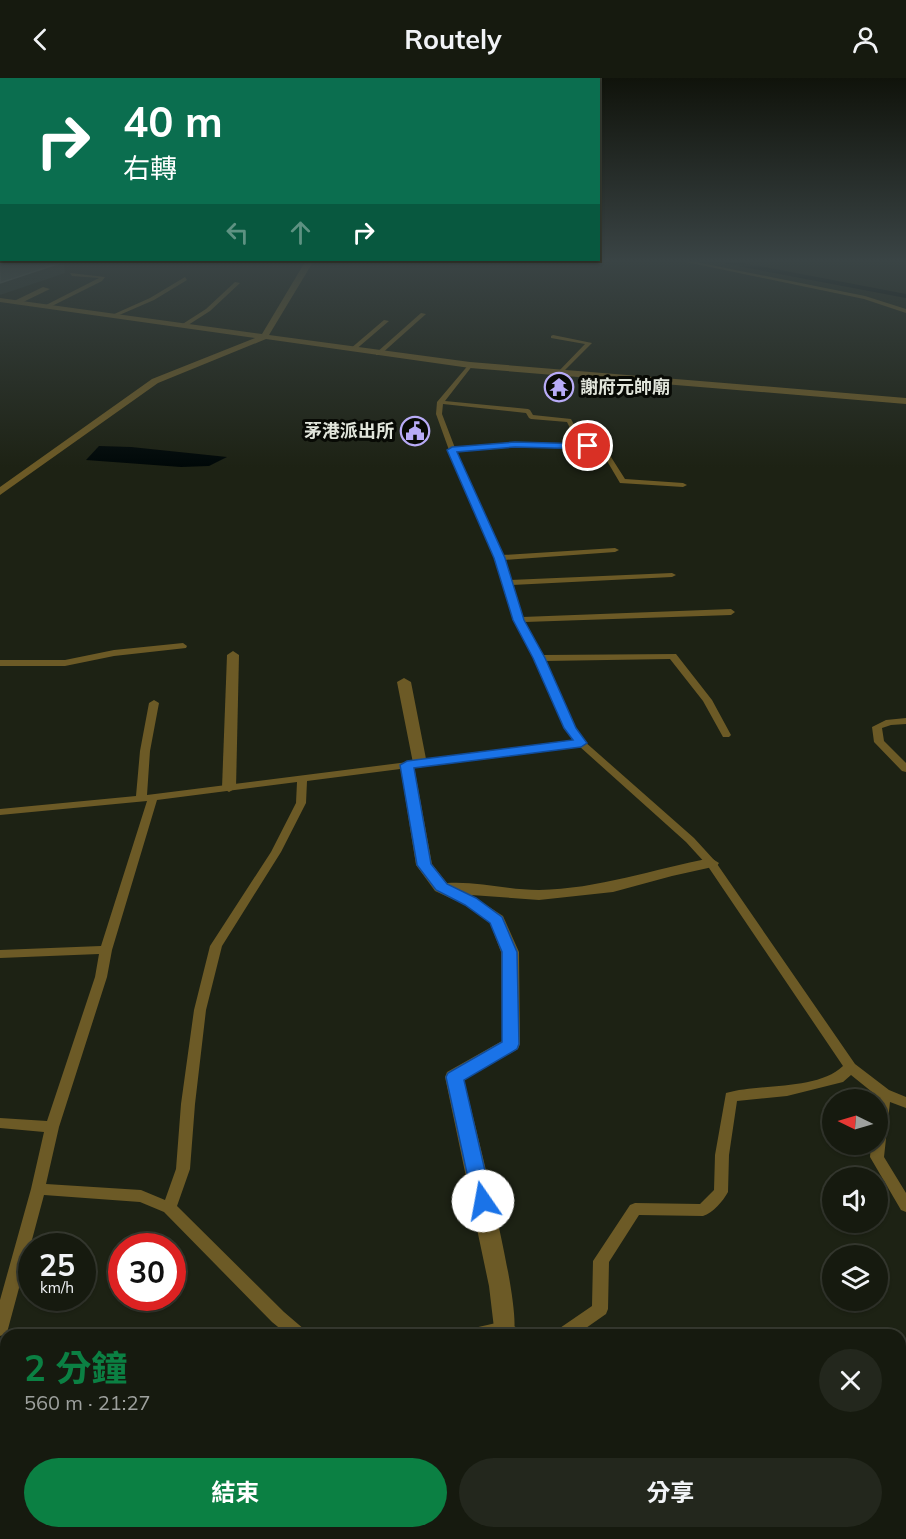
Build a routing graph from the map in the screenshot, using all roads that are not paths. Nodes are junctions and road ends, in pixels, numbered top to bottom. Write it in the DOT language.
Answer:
graph roads {
  1 [pos="214,330"];
  2 [pos="268,330"];
  3 [pos="375,330"];
  4 [pos="405,330"];
  5 [pos="553,336"];
  6 [pos="264,337"];
  7 [pos="352,350"];
  8 [pos="378,354"];
  9 [pos="470,365"];
  10 [pos="559,374"];
  11 [pos="906,401"];
  12 [pos="440,402"];
  13 [pos="573,445"];
  14 [pos="452,450"];
  15 [pos="683,485"];
  16 [pos="0,492"];
  17 [pos="615,550"];
  18 [pos="500,558"];
  19 [pos="672,574"];
  20 [pos="508,583"];
  21 [pos="731,612"];
  22 [pos="519,620"];
  23 [pos="183,646"];
  24 [pos="233,655"];
  25 [pos="539,658"];
  26 [pos="0,663"];
  27 [pos="404,682"];
  28 [pos="154,703"];
  29 [pos="906,720"];
  30 [pos="726,735"];
  31 [pos="581,743"];
  32 [pos="413,764"];
  33 [pos="906,769"];
  34 [pos="302,779"];
  35 [pos="229,788"];
  36 [pos="147,798"];
  37 [pos="0,812"];
  38 [pos="711,863"];
  39 [pos="441,887"];
  40 [pos="106,950"];
  41 [pos="0,954"];
  42 [pos="850,1067"];
  43 [pos="878,1089"];
  44 [pos="888,1096"];
  45 [pos="906,1103"];
  46 [pos="0,1123"];
  47 [pos="52,1127"];
  48 [pos="877,1155"];
  49 [pos="38,1189"];
  50 [pos="906,1206"];
  51 [pos="169,1208"];
  52 [pos="0,1329"];
  53 [pos="292,1329"];
  54 [pos="509,1329"];
  55 [pos="572,1329"];
  1 -- 6 [label="street"];
  2 -- 6 [label="street"];
  3 -- 7 [label="lane"];
  4 -- 8 [label="lane"];
  5 -- 10 [label="lane"];
  6 -- 7 [label="street"];
  6 -- 16 [label="street"];
  7 -- 8 [label="street"];
  8 -- 9 [label="street"];
  9 -- 10 [label="street"];
  9 -- 12 [label="lane"];
  10 -- 11 [label="street"];
  12 -- 13 [label="lane"];
  12 -- 14 [label="lane"];
  13 -- 14 [label="lane"];
  13 -- 15 [label="lane"];
  14 -- 18 [label="lane"];
  17 -- 18 [label="lane"];
  18 -- 20 [label="lane"];
  19 -- 20 [label="lane"];
  20 -- 22 [label="lane"];
  21 -- 22 [label="lane"];
  22 -- 25 [label="lane"];
  23 -- 26 [label="lane"];
  24 -- 35 [label="street"];
  25 -- 30 [label="lane"];
  25 -- 31 [label="lane"];
  27 -- 32 [label="street"];
  28 -- 36 [label="lane"];
  29 -- 33 [label="lane"];
  31 -- 32 [label="lane"];
  31 -- 38 [label="lane"];
  32 -- 34 [label="lane"];
  32 -- 39 [label="street"];
  34 -- 35 [label="lane"];
  34 -- 51 [label="lane"];
  35 -- 36 [label="lane"];
  36 -- 37 [label="lane"];
  36 -- 40 [label="lane"];
  38 -- 39 [label="street"];
  38 -- 42 [label="lane"];
  39 -- 54 [label="street"];
  40 -- 41 [label="lane"];
  40 -- 47 [label="lane"];
  42 -- 43 [label="lane"];
  42 -- 55 [label="lane"];
  44 -- 45 [label="lane"];
  46 -- 47 [label="lane"];
  47 -- 49 [label="lane"];
  48 -- 50 [label="lane"];
  49 -- 51 [label="lane"];
  49 -- 52 [label="lane"];
  51 -- 53 [label="lane"];
}
